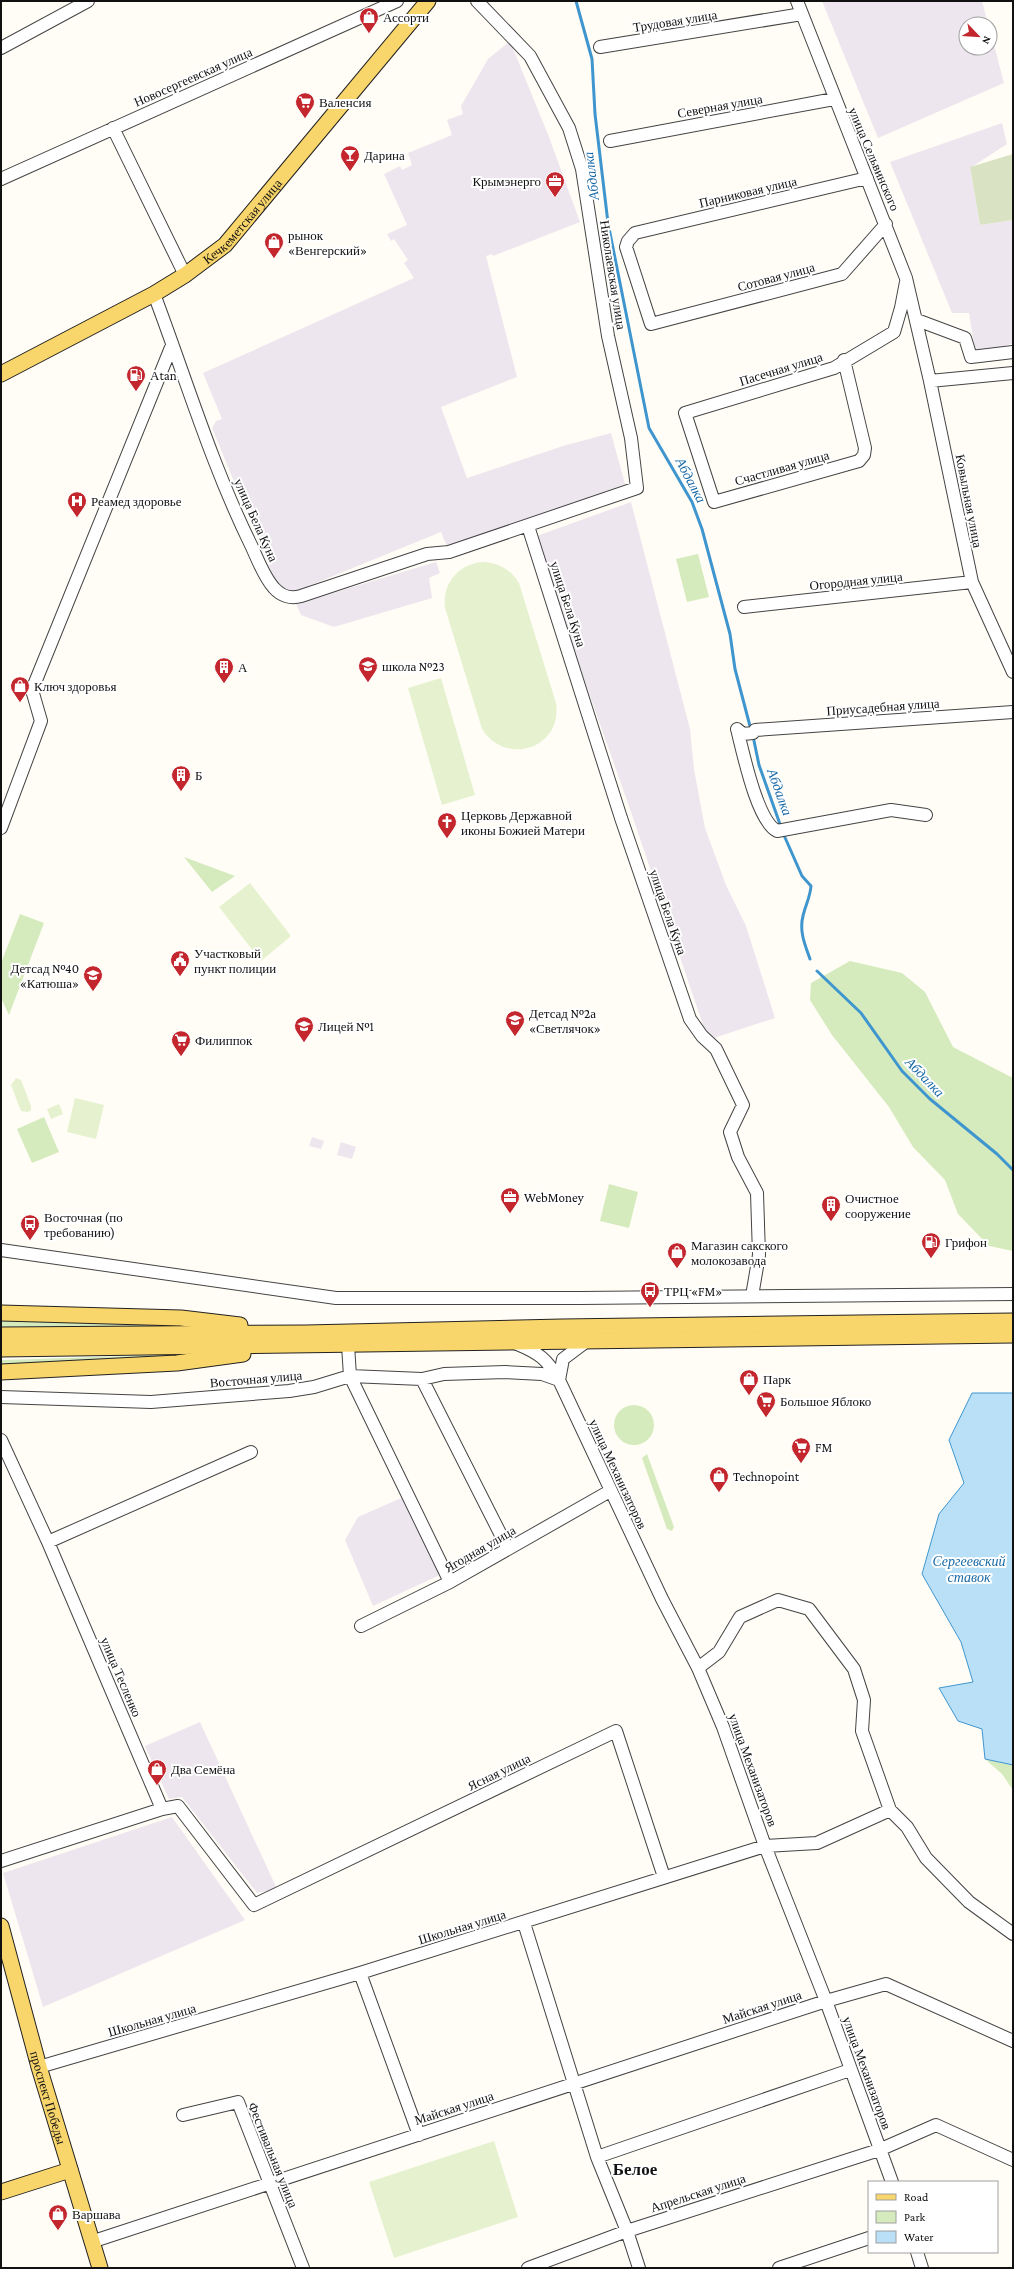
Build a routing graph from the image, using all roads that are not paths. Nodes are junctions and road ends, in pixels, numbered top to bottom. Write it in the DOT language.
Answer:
graph roads {
  1 [pos="88,1"];
  2 [pos="397,1"];
  3 [pos="428,1"];
  4 [pos="477,1"];
  5 [pos="797,1"];
  6 [pos="71,5"];
  7 [pos="802,14"];
  8 [pos="1,48"];
  9 [pos="600,48"];
  10 [pos="834,99"];
  11 [pos="113,128"];
  12 [pos="610,141"];
  13 [pos="867,178"];
  14 [pos="1,179"];
  15 [pos="886,224"];
  16 [pos="185,275"];
  17 [pos="906,278"];
  18 [pos="154,294"];
  19 [pos="652,324"];
  20 [pos="918,325"];
  21 [pos="172,346"];
  22 [pos="1013,352"];
  23 [pos="844,360"];
  24 [pos="1013,373"];
  25 [pos="1,374"];
  26 [pos="930,381"];
  27 [pos="637,488"];
  28 [pos="714,502"];
  29 [pos="528,526"];
  30 [pos="972,582"];
  31 [pos="744,607"];
  32 [pos="1013,672"];
  33 [pos="1013,712"];
  34 [pos="926,815"];
  35 [pos="1,828"];
  36 [pos="1,1250"];
  37 [pos="1013,1294"];
  38 [pos="752,1296"];
  39 [pos="1,1313"];
  40 [pos="1013,1321"];
  41 [pos="306,1333"];
  42 [pos="1,1335"];
  43 [pos="1013,1335"];
  44 [pos="587,1341"];
  45 [pos="512,1342"];
  46 [pos="348,1345"];
  47 [pos="288,1346"];
  48 [pos="1,1350"];
  49 [pos="1,1372"];
  50 [pos="350,1376"];
  51 [pos="422,1379"];
  52 [pos="559,1380"];
  53 [pos="1,1397"];
  54 [pos="1,1440"];
  55 [pos="251,1452"];
  56 [pos="610,1490"];
  57 [pos="48,1542"];
  58 [pos="508,1549"];
  59 [pos="450,1582"];
  60 [pos="361,1626"];
  61 [pos="698,1668"];
  62 [pos="162,1809"];
  63 [pos="890,1810"];
  64 [pos="765,1846"];
  65 [pos="1,1861"];
  66 [pos="664,1877"];
  67 [pos="524,1923"];
  68 [pos="1,1926"];
  69 [pos="1013,1934"];
  70 [pos="360,1973"];
  71 [pos="826,2001"];
  72 [pos="1013,2041"];
  73 [pos="39,2067"];
  74 [pos="850,2070"];
  75 [pos="574,2084"];
  76 [pos="183,2115"];
  77 [pos="418,2135"];
  78 [pos="879,2150"];
  79 [pos="597,2157"];
  80 [pos="1013,2160"];
  81 [pos="70,2170"];
  82 [pos="892,2181"];
  83 [pos="270,2184"];
  84 [pos="1,2192"];
  85 [pos="627,2231"];
  86 [pos="868,2238"];
  87 [pos="91,2242"];
  88 [pos="917,2253"];
  89 [pos="531,2267"];
  90 [pos="100,2268"];
  91 [pos="303,2268"];
  92 [pos="639,2268"];
  93 [pos="778,2268"];
  94 [pos="922,2268"];
  1 -- 6 [label="street"];
  2 -- 11 [label="street, Новосергеевская улица"];
  3 -- 16 [label="main road, Кечкеметская улица"];
  4 -- 27 [label="street, Николаевская улица"];
  5 -- 7 [label="street, улица Сельвинского"];
  6 -- 8 [label="street"];
  7 -- 9 [label="street, Трудовая улица"];
  7 -- 10 [label="street, улица Сельвинского"];
  10 -- 12 [label="street, Северная улица"];
  10 -- 13 [label="street, улица Сельвинского"];
  11 -- 14 [label="street, Новосергеевская улица"];
  11 -- 16 [label="street"];
  13 -- 15 [label="street, улица Сельвинского"];
  13 -- 19 [label="street, Парниковая улица"];
  15 -- 17 [label="street, улица Сельвинского"];
  15 -- 19 [label="street, Сотовая улица"];
  16 -- 18 [label="main road, Кечкеметская улица"];
  17 -- 20 [label="street, улица Сельвинского"];
  17 -- 23 [label="street, Пасечная улица"];
  18 -- 21 [label="street, улица Бела Куна"];
  18 -- 25 [label="main road, Кечкеметская улица"];
  20 -- 22 [label="street"];
  20 -- 26 [label="street, Ковыльная улица"];
  21 -- 29 [label="street, улица Бела Куна"];
  21 -- 35 [label="street"];
  23 -- 28 [label="street, Счастливая улица"];
  23 -- 28 [label="street, Пасечная улица"];
  24 -- 26 [label="street"];
  26 -- 30 [label="street, Ковыльная улица"];
  27 -- 29 [label="street, улица Бела Куна"];
  29 -- 38 [label="street, улица Бела Куна"];
  30 -- 31 [label="street, Огородная улица"];
  30 -- 32 [label="street, Ковыльная улица"];
  33 -- 34 [label="street, Приусадебная улица"];
  36 -- 38 [label="street"];
  37 -- 38 [label="street"];
  39 -- 41 [label="main road"];
  40 -- 41 [label="main road"];
  41 -- 42 [label="main road"];
  43 -- 44 [label="main road"];
  44 -- 45 [label="main road"];
  44 -- 52 [label="street"];
  45 -- 46 [label="main road"];
  45 -- 52 [label="street, улица Механизаторов"];
  46 -- 47 [label="main road"];
  46 -- 50 [label="street"];
  47 -- 48 [label="main road"];
  47 -- 49 [label="main road"];
  50 -- 51 [label="street, Восточная улица"];
  50 -- 53 [label="street, Восточная улица"];
  50 -- 59 [label="street"];
  51 -- 52 [label="street, Восточная улица"];
  51 -- 58 [label="street"];
  52 -- 56 [label="street, улица Механизаторов"];
  54 -- 57 [label="street, улица Тесленко"];
  55 -- 57 [label="street"];
  56 -- 58 [label="street, Ягодная улица"];
  56 -- 61 [label="street, улица Механизаторов"];
  57 -- 62 [label="street, улица Тесленко"];
  58 -- 59 [label="street, Ягодная улица"];
  59 -- 60 [label="street, Ягодная улица"];
  61 -- 63 [label="street"];
  61 -- 64 [label="street, улица Механизаторов"];
  62 -- 65 [label="street"];
  62 -- 66 [label="street, Ясная улица"];
  63 -- 64 [label="street, Школьная улица"];
  63 -- 69 [label="street"];
  64 -- 66 [label="street, Школьная улица"];
  64 -- 71 [label="street, улица Механизаторов"];
  66 -- 67 [label="street, Школьная улица"];
  67 -- 70 [label="street, Школьная улица"];
  67 -- 75 [label="street"];
  68 -- 73 [label="main road, проспект Победы"];
  70 -- 73 [label="street, Школьная улица"];
  70 -- 77 [label="street"];
  71 -- 72 [label="street, Майская улица"];
  71 -- 74 [label="street, улица Механизаторов"];
  71 -- 75 [label="street, Майская улица"];
  73 -- 81 [label="main road, проспект Победы"];
  74 -- 78 [label="street, улица Механизаторов"];
  74 -- 79 [label="street"];
  75 -- 77 [label="street, Майская улица"];
  75 -- 79 [label="street"];
  76 -- 83 [label="street, Фестивальная улица"];
  77 -- 83 [label="street, Майская улица"];
  78 -- 80 [label="street, Апрельская улица"];
  78 -- 82 [label="street, улица Механизаторов"];
  78 -- 85 [label="street, Апрельская улица"];
  79 -- 85 [label="street"];
  81 -- 84 [label="main road"];
  81 -- 87 [label="main road, проспект Победы"];
  83 -- 87 [label="street, Майская улица"];
  83 -- 91 [label="street, Фестивальная улица"];
  85 -- 89 [label="street, Апрельская улица"];
  85 -- 92 [label="street"];
  86 -- 93 [label="street"];
  87 -- 90 [label="main road, проспект Победы"];
  88 -- 94 [label="street"];
}
